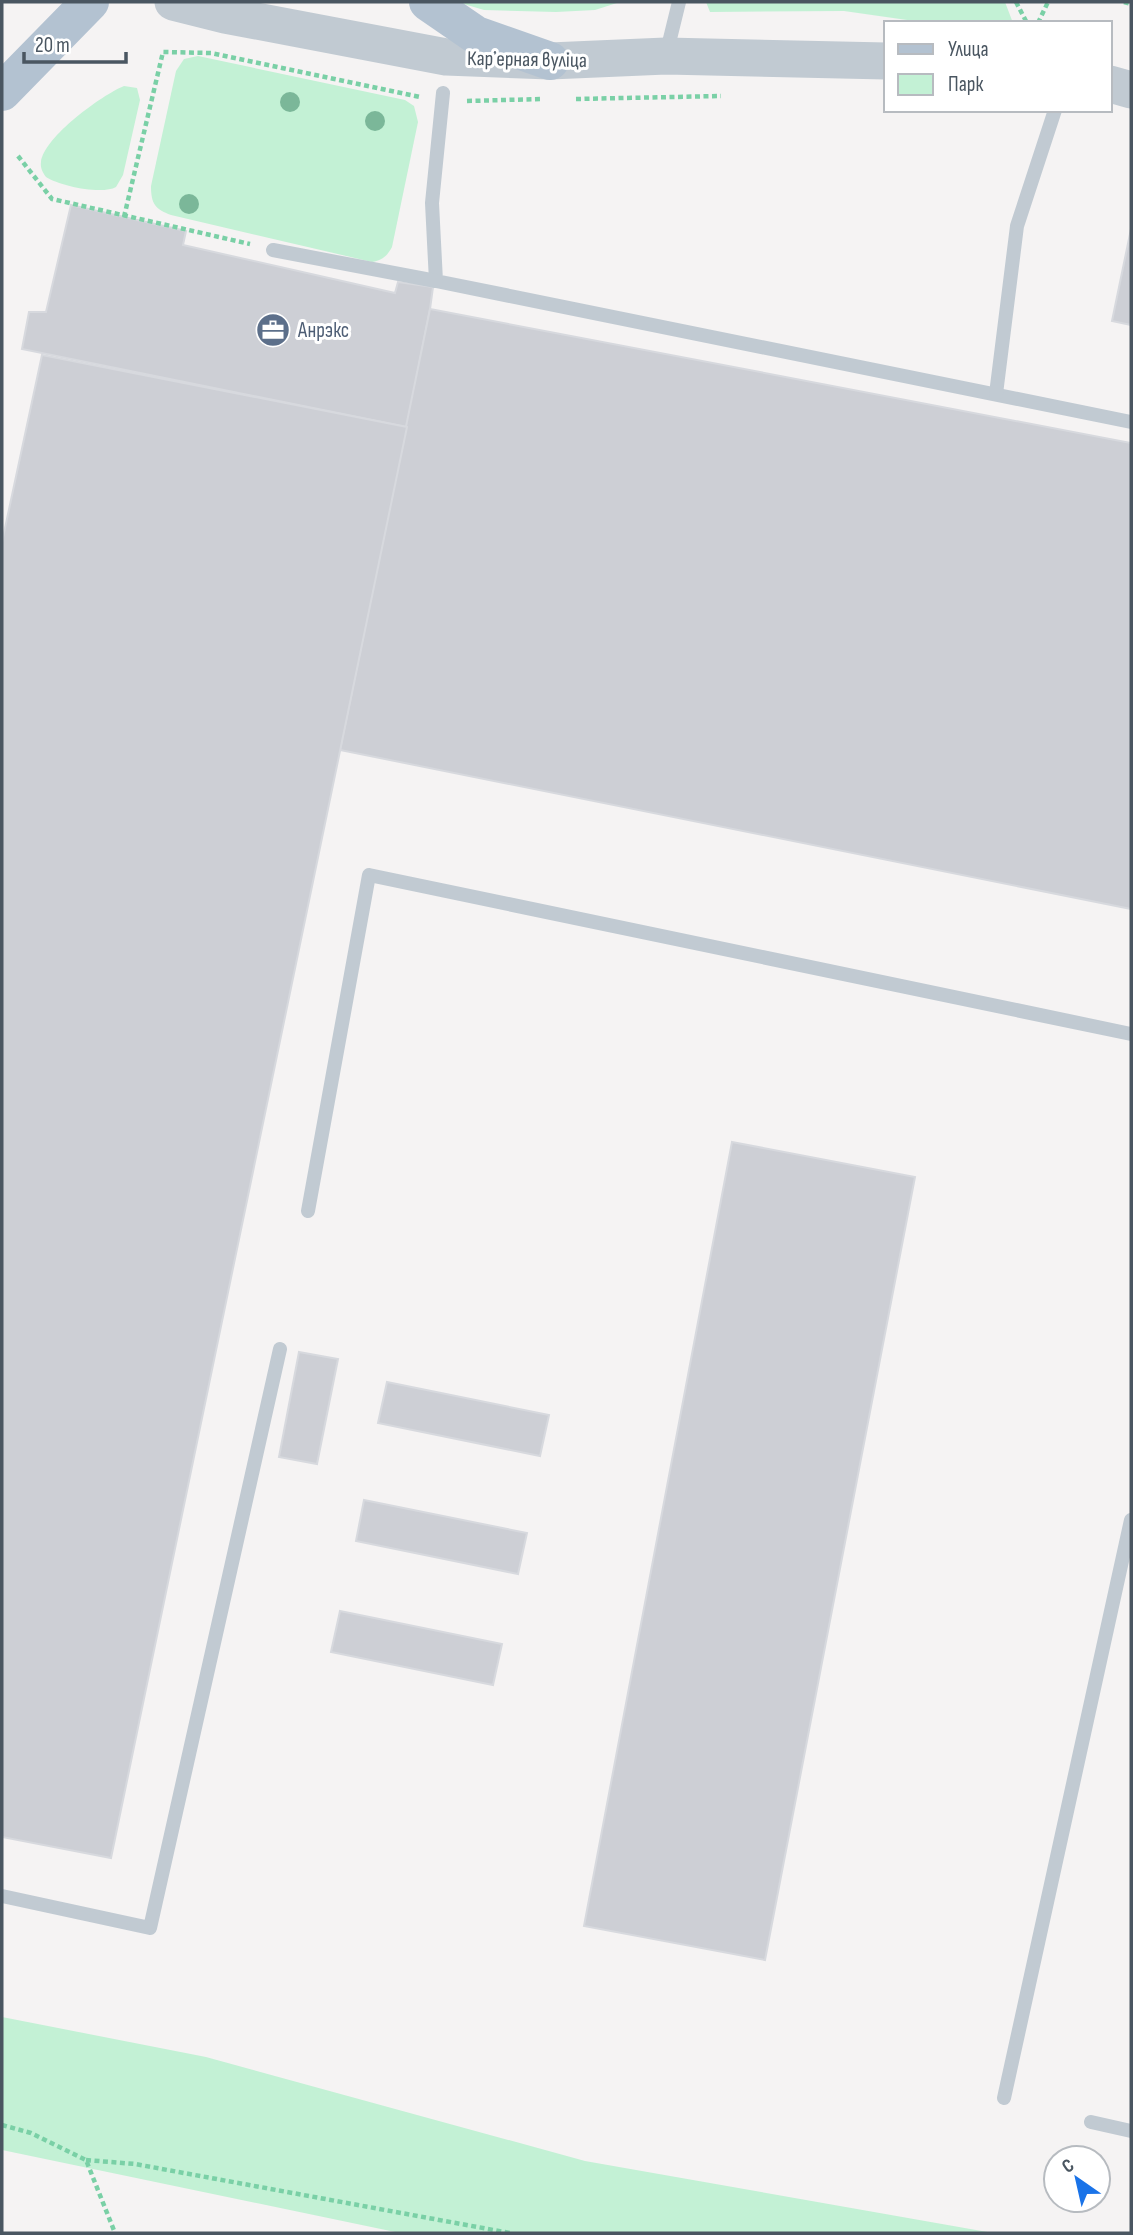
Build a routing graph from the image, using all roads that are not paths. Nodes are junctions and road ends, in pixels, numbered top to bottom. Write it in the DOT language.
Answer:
graph roads {
  1 [pos="90,2"];
  2 [pos="173,2"];
  3 [pos="428,2"];
  4 [pos="679,2"];
  5 [pos="666,56"];
  6 [pos="550,61"];
  7 [pos="884,61"];
  8 [pos="1112,85"];
  9 [pos="1131,90"];
  10 [pos="2,92"];
  11 [pos="443,93"];
  12 [pos="1054,112"];
  13 [pos="273,250"];
  14 [pos="436,281"];
  15 [pos="996,394"];
  16 [pos="1131,422"];
  17 [pos="1131,1034"];
  18 [pos="308,1211"];
  19 [pos="280,1349"];
  20 [pos="1131,1520"];
  21 [pos="2,1896"];
  22 [pos="1004,2098"];
  23 [pos="1091,2122"];
  24 [pos="1131,2130"];
  1 -- 10 [label="main road"];
  2 -- 6 [label="street, Карʼерная вуліца"];
  3 -- 6 [label="main road"];
  4 -- 5 [label="lane"];
  5 -- 6 [label="street, Карʼерная вуліца"];
  5 -- 7 [label="street, Карʼерная вуліца"];
  8 -- 9 [label="street"];
  11 -- 14 [label="lane"];
  12 -- 15 [label="lane"];
  13 -- 14 [label="lane"];
  14 -- 15 [label="lane"];
  15 -- 16 [label="lane"];
  17 -- 18 [label="lane"];
  19 -- 21 [label="lane"];
  20 -- 22 [label="lane"];
  23 -- 24 [label="lane"];
}
